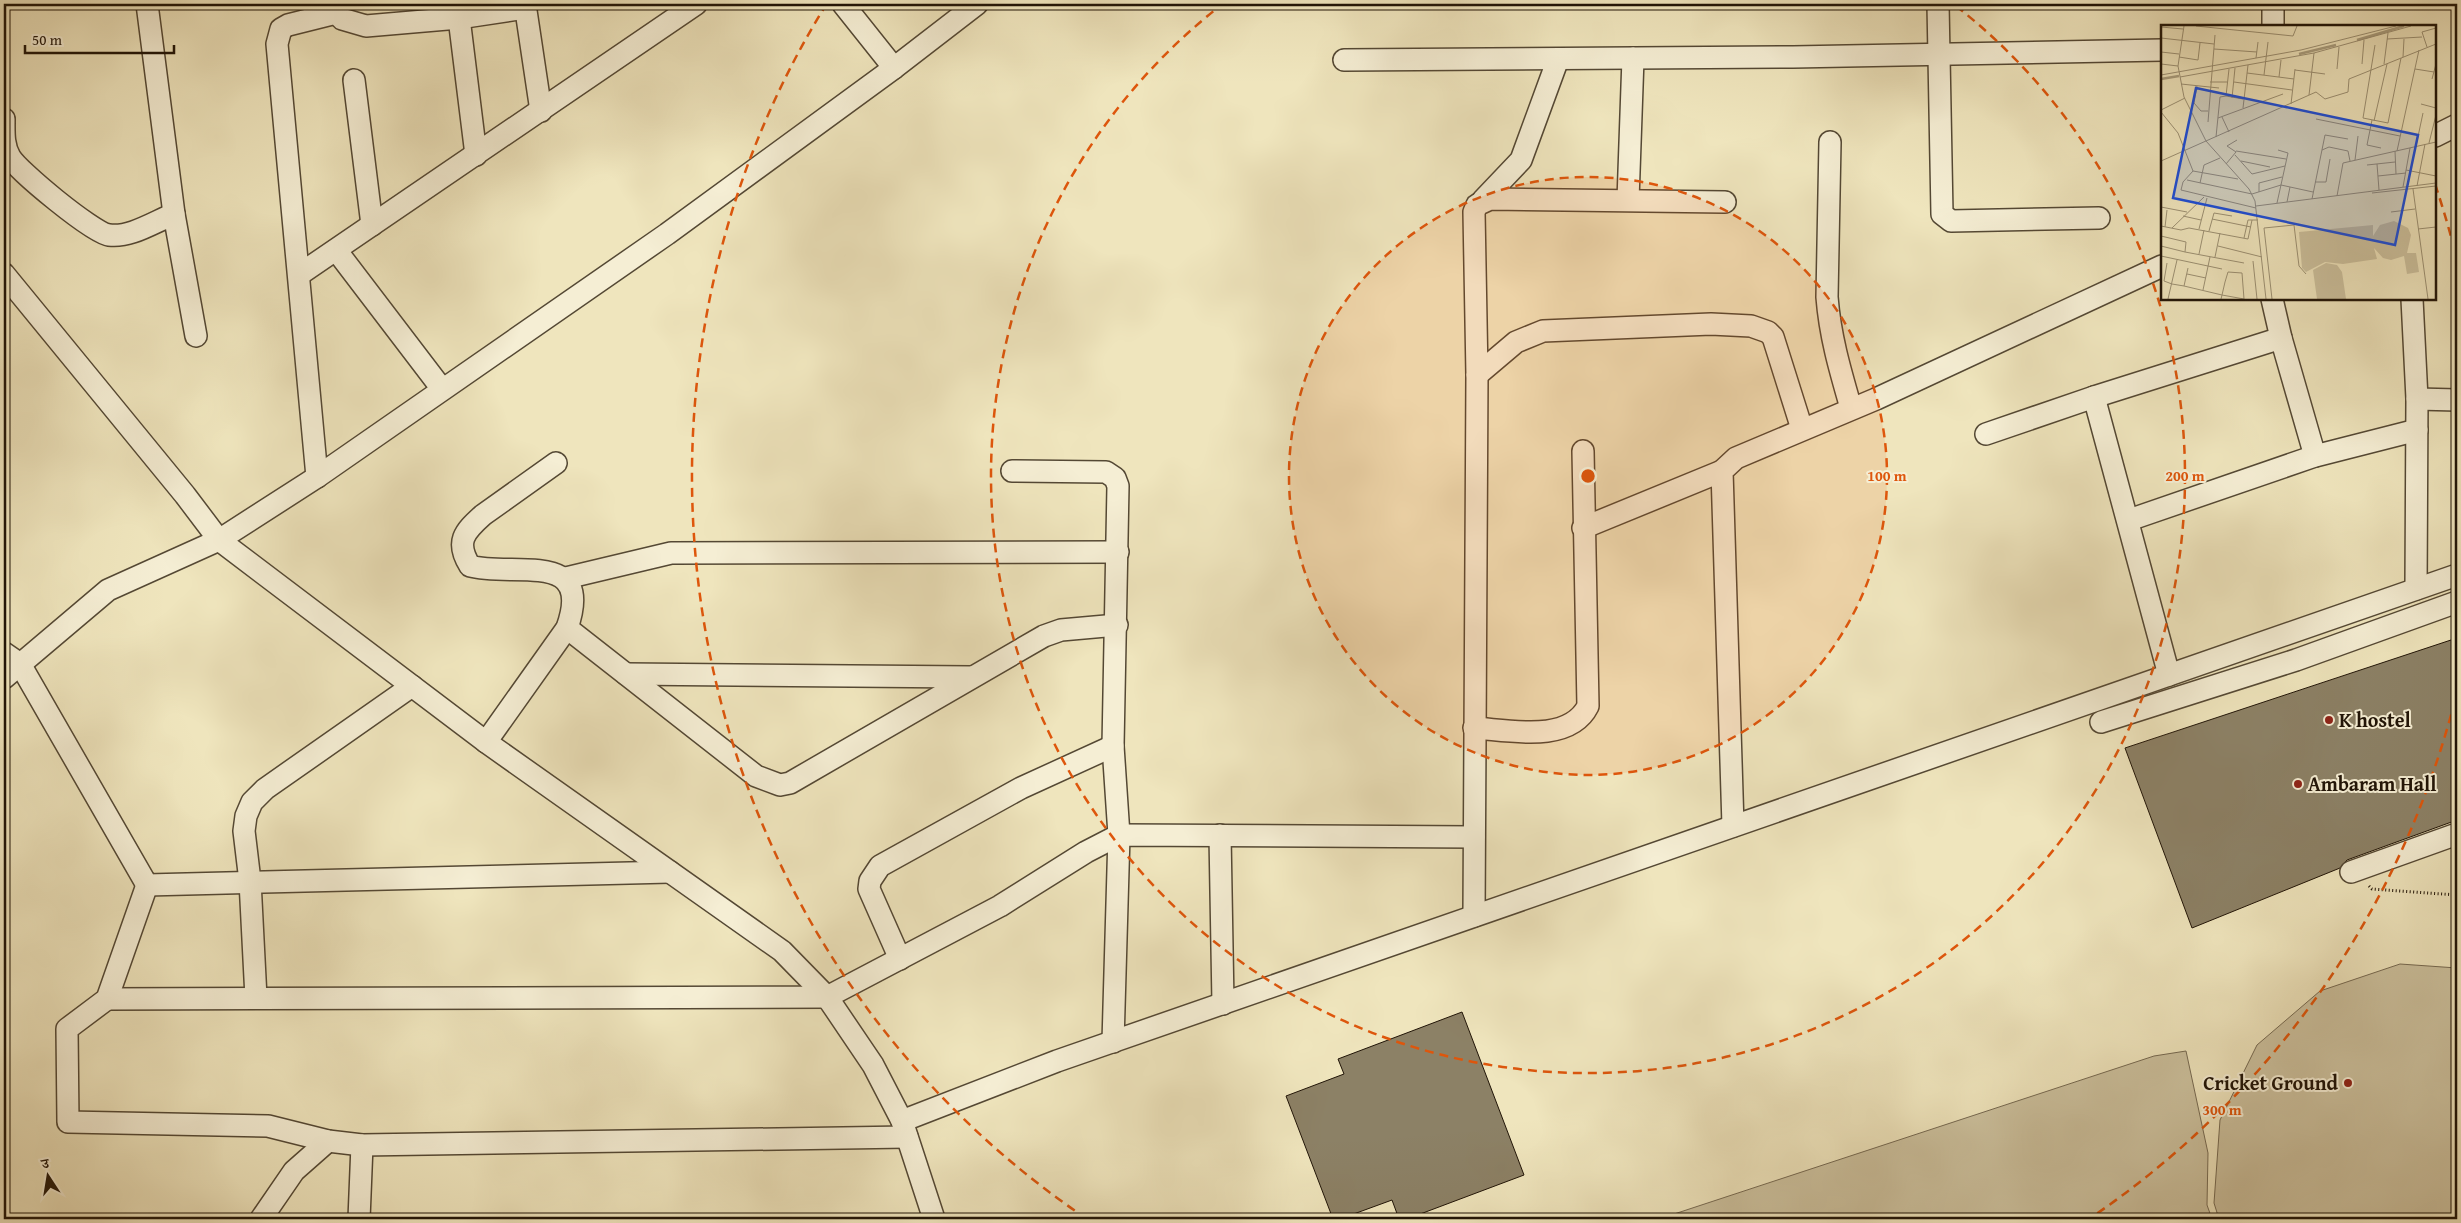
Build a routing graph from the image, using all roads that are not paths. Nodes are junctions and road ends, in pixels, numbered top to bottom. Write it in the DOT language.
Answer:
graph roads {
  1 [pos="147,4"];
  2 [pos="696,4"];
  3 [pos="843,4"];
  4 [pos="976,4"];
  5 [pos="1938,4"];
  6 [pos="2273,4"];
  7 [pos="525,6"];
  8 [pos="333,8"];
  9 [pos="401,13"];
  10 [pos="459,18"];
  11 [pos="2273,25"];
  12 [pos="2161,50"];
  13 [pos="1938,55"];
  14 [pos="1633,58"];
  15 [pos="1558,59"];
  16 [pos="1344,60"];
  17 [pos="894,68"];
  18 [pos="354,80"];
  19 [pos="541,111"];
  20 [pos="4,119"];
  21 [pos="2457,125"];
  22 [pos="2436,136"];
  23 [pos="1830,142"];
  24 [pos="476,155"];
  25 [pos="1483,200"];
  26 [pos="1628,200"];
  27 [pos="1725,202"];
  28 [pos="174,214"];
  29 [pos="2099,218"];
  30 [pos="372,225"];
  31 [pos="336,250"];
  32 [pos="2161,266"];
  33 [pos="4,274"];
  34 [pos="300,274"];
  35 [pos="2272,300"];
  36 [pos="2412,300"];
  37 [pos="196,336"];
  38 [pos="2280,338"];
  39 [pos="1477,375"];
  40 [pos="442,389"];
  41 [pos="2094,397"];
  42 [pos="2417,399"];
  43 [pos="2457,400"];
  44 [pos="1851,408"];
  45 [pos="1802,429"];
  46 [pos="2417,430"];
  47 [pos="1986,434"];
  48 [pos="1583,451"];
  49 [pos="2315,456"];
  50 [pos="556,463"];
  51 [pos="1012,471"];
  52 [pos="1722,471"];
  53 [pos="317,477"];
  54 [pos="2128,520"];
  55 [pos="1584,528"];
  56 [pos="219,540"];
  57 [pos="1118,552"];
  58 [pos="2457,575"];
  59 [pos="566,578"];
  60 [pos="2416,589"];
  61 [pos="2457,602"];
  62 [pos="1117,625"];
  63 [pos="567,628"];
  64 [pos="12,658"];
  65 [pos="626,674"];
  66 [pos="2169,675"];
  67 [pos="972,677"];
  68 [pos="4,678"];
  69 [pos="412,686"];
  70 [pos="2101,722"];
  71 [pos="1474,728"];
  72 [pos="486,742"];
  73 [pos="1113,746"];
  74 [pos="1733,826"];
  75 [pos="2457,834"];
  76 [pos="1119,835"];
  77 [pos="1220,835"];
  78 [pos="1474,837"];
  79 [pos="670,872"];
  80 [pos="2351,872"];
  81 [pos="250,881"];
  82 [pos="147,885"];
  83 [pos="1474,916"];
  84 [pos="900,959"];
  85 [pos="827,997"];
  86 [pos="256,998"];
  87 [pos="107,999"];
  88 [pos="1223,1004"];
  89 [pos="1113,1042"];
  90 [pos="904,1129"];
  91 [pos="328,1141"];
  92 [pos="362,1145"];
  93 [pos="261,1219"];
  94 [pos="359,1219"];
  95 [pos="934,1219"];
  1 -- 28 [label="street"];
  2 -- 19 [label="street"];
  3 -- 17 [label="street"];
  4 -- 17 [label="street"];
  5 -- 13 [label="street"];
  6 -- 11 [label="street"];
  7 -- 10 [label="street"];
  7 -- 19 [label="street"];
  8 -- 9 [label="street"];
  8 -- 34 [label="street"];
  9 -- 10 [label="street"];
  10 -- 24 [label="street"];
  12 -- 13 [label="street"];
  13 -- 14 [label="street"];
  13 -- 29 [label="street"];
  14 -- 15 [label="street"];
  14 -- 26 [label="street"];
  15 -- 16 [label="street"];
  15 -- 25 [label="street"];
  17 -- 40 [label="street"];
  18 -- 30 [label="street"];
  19 -- 24 [label="street"];
  20 -- 28 [label="street"];
  21 -- 22 [label="street"];
  23 -- 44 [label="street"];
  24 -- 30 [label="street"];
  25 -- 26 [label="street"];
  25 -- 39 [label="street"];
  26 -- 27 [label="street"];
  28 -- 37 [label="street"];
  30 -- 31 [label="street"];
  31 -- 34 [label="street"];
  31 -- 40 [label="street"];
  32 -- 44 [label="street"];
  33 -- 56 [label="street"];
  34 -- 53 [label="street"];
  35 -- 38 [label="street"];
  36 -- 42 [label="street"];
  38 -- 41 [label="street"];
  38 -- 49 [label="street"];
  39 -- 45 [label="street"];
  39 -- 71 [label="street"];
  40 -- 53 [label="street"];
  41 -- 47 [label="street"];
  41 -- 54 [label="street"];
  42 -- 43 [label="street"];
  42 -- 46 [label="street"];
  44 -- 45 [label="street"];
  45 -- 52 [label="street"];
  46 -- 49 [label="street"];
  46 -- 60 [label="street"];
  48 -- 55 [label="street"];
  49 -- 54 [label="street"];
  50 -- 59 [label="street"];
  51 -- 57 [label="street"];
  52 -- 55 [label="street"];
  52 -- 74 [label="street"];
  53 -- 56 [label="street"];
  54 -- 66 [label="street"];
  55 -- 71 [label="street"];
  56 -- 64 [label="street"];
  56 -- 69 [label="street"];
  57 -- 59 [label="street"];
  57 -- 62 [label="street"];
  58 -- 60 [label="street"];
  59 -- 63 [label="street"];
  60 -- 66 [label="street"];
  61 -- 70 [label="street"];
  62 -- 67 [label="street"];
  62 -- 73 [label="street"];
  63 -- 65 [label="street"];
  63 -- 72 [label="street"];
  64 -- 68 [label="street"];
  64 -- 82 [label="street"];
  65 -- 67 [label="street"];
  65 -- 67 [label="street"];
  66 -- 74 [label="street"];
  69 -- 72 [label="street"];
  69 -- 81 [label="street"];
  71 -- 78 [label="street"];
  72 -- 79 [label="street"];
  73 -- 76 [label="street"];
  73 -- 84 [label="street"];
  74 -- 83 [label="street"];
  75 -- 80 [label="street"];
  76 -- 77 [label="street"];
  76 -- 84 [label="street"];
  76 -- 89 [label="street"];
  77 -- 78 [label="street"];
  77 -- 88 [label="street"];
  78 -- 83 [label="street"];
  79 -- 81 [label="street"];
  79 -- 85 [label="street"];
  81 -- 82 [label="street"];
  81 -- 86 [label="street"];
  82 -- 87 [label="street"];
  83 -- 88 [label="street"];
  84 -- 85 [label="street"];
  85 -- 86 [label="street"];
  85 -- 90 [label="street"];
  86 -- 87 [label="street"];
  87 -- 91 [label="street"];
  88 -- 89 [label="street"];
  89 -- 90 [label="street"];
  90 -- 92 [label="street"];
  90 -- 95 [label="street"];
  91 -- 92 [label="street"];
  91 -- 93 [label="street"];
  92 -- 94 [label="street"];
}
